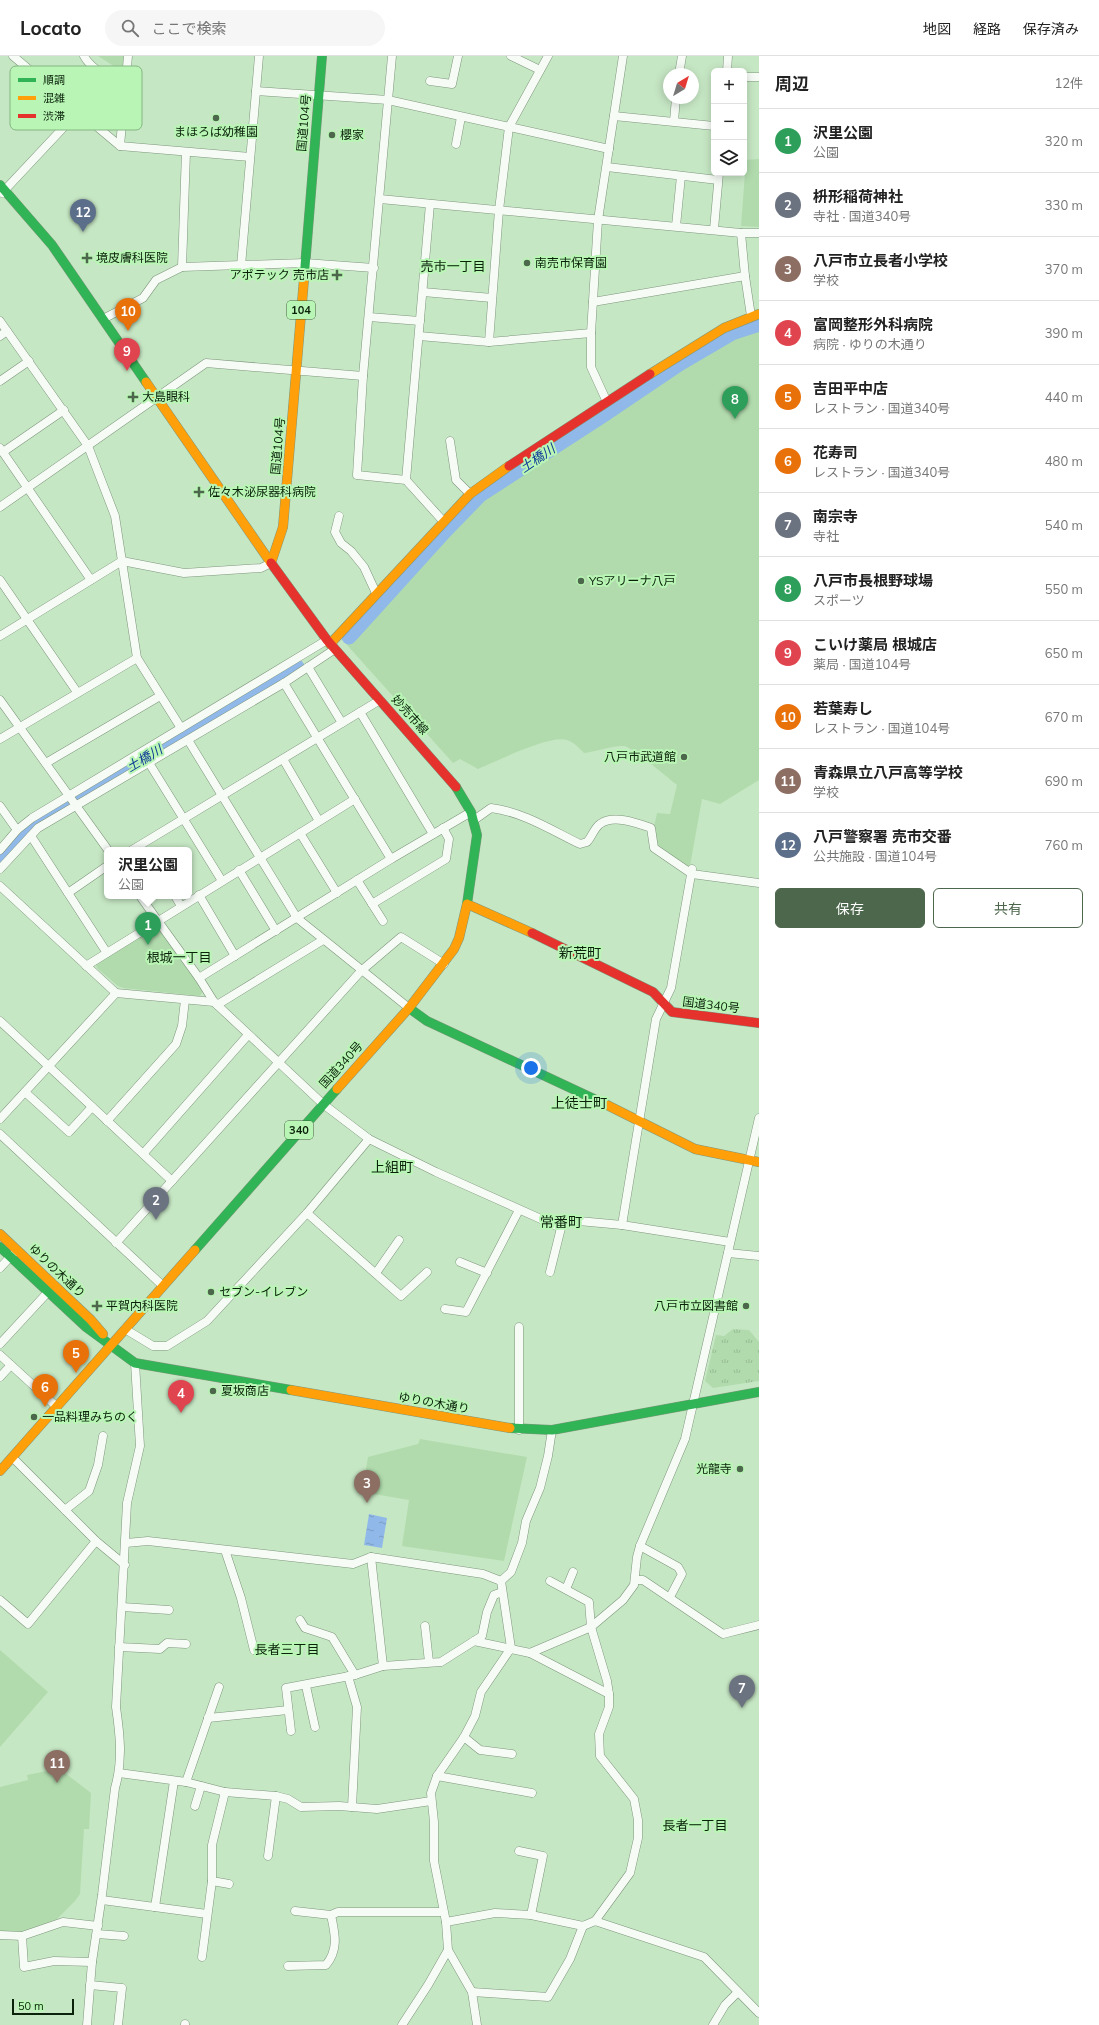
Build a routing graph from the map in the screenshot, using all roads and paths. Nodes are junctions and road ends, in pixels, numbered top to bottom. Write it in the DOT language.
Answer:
graph roads {
  1 [pos="13,56"];
  2 [pos="84,56"];
  3 [pos="128,56"];
  4 [pos="259,56"];
  5 [pos="322,56"];
  6 [pos="392,56"];
  7 [pos="458,56"];
  8 [pos="511,56"];
  9 [pos="548,56"];
  10 [pos="623,56"];
  11 [pos="682,56"];
  12 [pos="728,56"];
  13 [pos="25,66"];
  14 [pos="92,66"];
  15 [pos="127,66"];
  16 [pos="680,68"];
  17 [pos="727,68"];
  18 [pos="540,70"];
  19 [pos="747,77"];
  20 [pos="759,77"];
  21 [pos="430,81"];
  22 [pos="256,90"];
  23 [pos="319,95"];
  24 [pos="388,100"];
  25 [pos="675,104"];
  26 [pos="614,116"];
  27 [pos="461,117"];
  28 [pos="674,121"];
  29 [pos="711,126"];
  30 [pos="509,128"];
  31 [pos="60,130"];
  32 [pos="100,130"];
  33 [pos="121,130"];
  34 [pos="456,144"];
  35 [pos="120,146"];
  36 [pos="609,149"];
  37 [pos="186,152"];
  38 [pos="250,157"];
  39 [pos="606,168"];
  40 [pos="681,176"];
  41 [pos="711,176"];
  42 [pos="718,176"];
  43 [pos="2,190"];
  44 [pos="380,199"];
  45 [pos="430,204"];
  46 [pos="499,210"];
  47 [pos="598,220"];
  48 [pos="676,226"];
  49 [pos="714,229"];
  50 [pos="742,233"];
  51 [pos="759,233"];
  52 [pos="305,263"];
  53 [pos="241,266"];
  54 [pos="182,267"];
  55 [pos="374,268"];
  56 [pos="745,276"];
  57 [pos="423,292"];
  58 [pos="492,298"];
  59 [pos="593,302"];
  60 [pos="755,315"];
  61 [pos="369,317"];
  62 [pos="103,319"];
  63 [pos="0,321"];
  64 [pos="420,321"];
  65 [pos="591,333"];
  66 [pos="4,334"];
  67 [pos="419,336"];
  68 [pos="489,342"];
  69 [pos="29,361"];
  70 [pos="296,371"];
  71 [pos="363,376"];
  72 [pos="0,381"];
  73 [pos="157,397"];
  74 [pos="607,402"];
  75 [pos="64,410"];
  76 [pos="450,442"];
  77 [pos="88,446"];
  78 [pos="2,450"];
  79 [pos="406,480"];
  80 [pos="28,488"];
  81 [pos="470,494"];
  82 [pos="0,507"];
  83 [pos="339,516"];
  84 [pos="443,521"];
  85 [pos="122,562"];
  86 [pos="271,563"];
  87 [pos="0,580"];
  88 [pos="91,580"];
  89 [pos="376,593"];
  90 [pos="26,619"];
  91 [pos="0,636"];
  92 [pos="331,644"];
  93 [pos="138,658"];
  94 [pos="308,668"];
  95 [pos="284,683"];
  96 [pos="76,692"];
  97 [pos="160,696"];
  98 [pos="0,700"];
  99 [pos="380,700"];
  100 [pos="360,712"];
  101 [pos="342,723"];
  102 [pos="20,727"];
  103 [pos="181,728"];
  104 [pos="319,738"];
  105 [pos="0,739"];
  106 [pos="188,740"];
  107 [pos="283,759"];
  108 [pos="149,762"];
  109 [pos="46,763"];
  110 [pos="69,795"];
  111 [pos="223,796"];
  112 [pos="355,799"];
  113 [pos="0,806"];
  114 [pos="76,806"];
  115 [pos="473,816"];
  116 [pos="183,819"];
  117 [pos="319,821"];
  118 [pos="443,828"];
  119 [pos="17,830"];
  120 [pos="300,833"];
  121 [pos="433,834"];
  122 [pos="31,836"];
  123 [pos="106,847"];
  124 [pos="145,847"];
  125 [pos="0,850"];
  126 [pos="260,858"];
  127 [pos="392,859"];
  128 [pos="104,868"];
  129 [pos="0,869"];
  130 [pos="239,870"];
  131 [pos="692,871"];
  132 [pos="357,880"];
  133 [pos="222,881"];
  134 [pos="759,883"];
  135 [pos="0,886"];
  136 [pos="68,893"];
  137 [pos="337,893"];
  138 [pos="199,895"];
  139 [pos="142,899"];
  140 [pos="177,899"];
  141 [pos="372,904"];
  142 [pos="467,904"];
  143 [pos="181,906"];
  144 [pos="297,918"];
  145 [pos="158,920"];
  146 [pos="383,921"];
  147 [pos="276,931"];
  148 [pos="324,940"];
  149 [pos="107,953"];
  150 [pos="235,956"];
  151 [pos="444,964"];
  152 [pos="86,966"];
  153 [pos="361,970"];
  154 [pos="199,978"];
  155 [pos="116,994"];
  156 [pos="185,1000"];
  157 [pos="216,1004"];
  158 [pos="663,1005"];
  159 [pos="409,1008"];
  160 [pos="0,1021"];
  161 [pos="759,1023"];
  162 [pos="248,1035"];
  163 [pos="277,1062"];
  164 [pos="48,1067"];
  165 [pos="25,1092"];
  166 [pos="323,1104"];
  167 [pos="92,1107"];
  168 [pos="759,1118"];
  169 [pos="0,1119"];
  170 [pos="639,1120"];
  171 [pos="107,1121"];
  172 [pos="0,1134"];
  173 [pos="369,1139"];
  174 [pos="143,1154"];
  175 [pos="754,1161"];
  176 [pos="172,1181"];
  177 [pos="519,1210"];
  178 [pos="307,1213"];
  179 [pos="622,1225"];
  180 [pos="561,1228"];
  181 [pos="0,1234"];
  182 [pos="399,1240"];
  183 [pos="730,1242"];
  184 [pos="116,1243"];
  185 [pos="0,1247"];
  186 [pos="14,1253"];
  187 [pos="728,1253"];
  188 [pos="759,1256"];
  189 [pos="460,1262"];
  190 [pos="0,1268"];
  191 [pos="427,1272"];
  192 [pos="550,1272"];
  193 [pos="376,1273"];
  194 [pos="487,1273"];
  195 [pos="162,1285"];
  196 [pos="48,1292"];
  197 [pos="445,1309"];
  198 [pos="519,1327"];
  199 [pos="125,1329"];
  200 [pos="0,1344"];
  201 [pos="112,1345"];
  202 [pos="0,1355"];
  203 [pos="135,1363"];
  204 [pos="11,1365"];
  205 [pos="0,1377"];
  206 [pos="759,1392"];
  207 [pos="693,1404"];
  208 [pos="57,1407"];
  209 [pos="519,1430"];
  210 [pos="552,1430"];
  211 [pos="104,1436"];
  212 [pos="12,1457"];
  213 [pos="0,1471"];
  214 [pos="65,1510"];
  215 [pos="96,1541"];
  216 [pos="126,1543"];
  217 [pos="640,1546"];
  218 [pos="225,1550"];
  219 [pos="371,1557"];
  220 [pos="125,1565"];
  221 [pos="573,1572"];
  222 [pos="635,1580"];
  223 [pos="501,1581"];
  224 [pos="550,1581"];
  225 [pos="566,1589"];
  226 [pos="502,1592"];
  227 [pos="670,1597"];
  228 [pos="0,1600"];
  229 [pos="122,1607"];
  230 [pos="169,1610"];
  231 [pos="300,1620"];
  232 [pos="759,1625"];
  233 [pos="425,1626"];
  234 [pos="591,1627"];
  235 [pos="474,1641"];
  236 [pos="186,1644"];
  237 [pos="119,1647"];
  238 [pos="511,1648"];
  239 [pos="254,1650"];
  240 [pos="530,1653"];
  241 [pos="429,1662"];
  242 [pos="383,1666"];
  243 [pos="352,1676"];
  244 [pos="306,1686"];
  245 [pos="219,1687"];
  246 [pos="609,1694"];
  247 [pos="288,1710"];
  248 [pos="208,1718"];
  249 [pos="315,1727"];
  250 [pos="291,1731"];
  251 [pos="464,1737"];
  252 [pos="512,1754"];
  253 [pos="119,1774"];
  254 [pos="437,1776"];
  255 [pos="174,1781"];
  256 [pos="186,1782"];
  257 [pos="200,1786"];
  258 [pos="226,1792"];
  259 [pos="532,1793"];
  260 [pos="276,1796"];
  261 [pos="431,1802"];
  262 [pos="195,1806"];
  263 [pos="352,1807"];
  264 [pos="520,1851"];
  265 [pos="268,1856"];
  266 [pos="212,1881"];
  267 [pos="229,1884"];
  268 [pos="102,1900"];
  269 [pos="156,1907"];
  270 [pos="295,1911"];
  271 [pos="443,1912"];
  272 [pos="207,1914"];
  273 [pos="331,1915"];
  274 [pos="531,1915"];
  275 [pos="595,1921"];
  276 [pos="446,1922"];
  277 [pos="98,1926"];
  278 [pos="583,1926"];
  279 [pos="97,1934"];
  280 [pos="0,1935"];
  281 [pos="22,1936"];
  282 [pos="124,1936"];
  283 [pos="448,1950"];
  284 [pos="202,1956"];
  285 [pos="92,1962"];
  286 [pos="288,1966"];
  287 [pos="90,1985"];
  288 [pos="472,1992"];
  289 [pos="738,1992"];
  290 [pos="759,2013"];
  291 [pos="87,2025"];
  292 [pos="118,2025"];
  293 [pos="402,2025"];
  294 [pos="477,2025"];
  295 [pos="712,2025"];
  1 -- 13 [label="street"];
  2 -- 14 [label="street"];
  3 -- 15 [label="street"];
  4 -- 22 [label="street"];
  5 -- 23 [label="main road, 国道104号 / 104"];
  6 -- 24 [label="street"];
  7 -- 21 [label="street"];
  8 -- 18 [label="street"];
  9 -- 18 [label="street"];
  10 -- 26 [label="street"];
  11 -- 16 [label="street"];
  12 -- 17 [label="street"];
  18 -- 30 [label="street"];
  19 -- 20 [label="street"];
  22 -- 23 [label="street"];
  22 -- 38 [label="street"];
  23 -- 24 [label="street"];
  23 -- 52 [label="main road, 国道104号 / 104"];
  24 -- 27 [label="street"];
  24 -- 44 [label="street"];
  25 -- 28 [label="street"];
  26 -- 28 [label="street"];
  26 -- 36 [label="street"];
  27 -- 30 [label="street"];
  27 -- 34 [label="street"];
  28 -- 29 [label="street"];
  30 -- 36 [label="street"];
  30 -- 46 [label="street"];
  31 -- 43 [label="street"];
  32 -- 35 [label="street"];
  33 -- 35 [label="street"];
  35 -- 37 [label="street"];
  36 -- 39 [label="street"];
  37 -- 38 [label="street"];
  37 -- 54 [label="street"];
  38 -- 53 [label="street"];
  39 -- 40 [label="street"];
  39 -- 47 [label="street"];
  40 -- 41 [label="street"];
  40 -- 48 [label="street"];
  42 -- 49 [label="street"];
  43 -- 62 [label="main road"];
  44 -- 45 [label="street"];
  44 -- 55 [label="street"];
  45 -- 46 [label="street"];
  45 -- 57 [label="street"];
  46 -- 47 [label="street"];
  46 -- 58 [label="street"];
  47 -- 48 [label="street"];
  47 -- 59 [label="street"];
  48 -- 49 [label="street"];
  49 -- 50 [label="street"];
  50 -- 51 [label="street"];
  50 -- 56 [label="street"];
  52 -- 53 [label="street"];
  52 -- 55 [label="street"];
  52 -- 70 [label="main road, 国道104号 / 104"];
  53 -- 54 [label="street"];
  54 -- 62 [label="street"];
  55 -- 61 [label="street"];
  56 -- 59 [label="street"];
  56 -- 60 [label="street"];
  57 -- 58 [label="street"];
  57 -- 64 [label="street"];
  58 -- 68 [label="street"];
  59 -- 65 [label="street"];
  60 -- 74 [label="main road"];
  61 -- 64 [label="street"];
  61 -- 71 [label="street"];
  62 -- 73 [label="main road"];
  63 -- 66 [label="street"];
  64 -- 67 [label="street"];
  65 -- 68 [label="street"];
  65 -- 74 [label="street"];
  66 -- 69 [label="street"];
  67 -- 68 [label="street"];
  67 -- 79 [label="street"];
  69 -- 72 [label="street"];
  69 -- 75 [label="street"];
  70 -- 71 [label="street"];
  70 -- 73 [label="street"];
  70 -- 86 [label="main road, 国道104号 / 104"];
  71 -- 79 [label="street"];
  73 -- 77 [label="street"];
  73 -- 86 [label="main road"];
  74 -- 81 [label="main road"];
  75 -- 77 [label="street"];
  75 -- 78 [label="street"];
  76 -- 81 [label="street"];
  77 -- 80 [label="street"];
  77 -- 85 [label="street"];
  78 -- 80 [label="street"];
  79 -- 84 [label="street"];
  80 -- 82 [label="street"];
  80 -- 88 [label="street"];
  81 -- 84 [label="main road"];
  83 -- 89 [label="street"];
  84 -- 89 [label="main road"];
  85 -- 86 [label="street"];
  85 -- 88 [label="street"];
  85 -- 93 [label="street"];
  86 -- 92 [label="main road, 妙売市線"];
  87 -- 90 [label="street"];
  88 -- 90 [label="street"];
  89 -- 92 [label="main road"];
  90 -- 91 [label="street"];
  90 -- 96 [label="street"];
  92 -- 94 [label="street"];
  92 -- 99 [label="main road, 妙売市線"];
  92 -- 103 [label="street"];
  93 -- 96 [label="street"];
  93 -- 97 [label="street"];
  94 -- 95 [label="street"];
  94 -- 101 [label="street"];
  95 -- 104 [label="street"];
  95 -- 106 [label="street"];
  96 -- 102 [label="street"];
  97 -- 103 [label="street"];
  97 -- 109 [label="street"];
  98 -- 102 [label="street"];
  99 -- 100 [label="street"];
  99 -- 115 [label="main road, 妙売市線"];
  100 -- 101 [label="street"];
  100 -- 121 [label="street"];
  101 -- 104 [label="street"];
  102 -- 105 [label="street"];
  102 -- 109 [label="street"];
  103 -- 110 [label="street"];
  104 -- 107 [label="street"];
  104 -- 112 [label="street"];
  106 -- 108 [label="street"];
  106 -- 111 [label="street"];
  107 -- 111 [label="street"];
  107 -- 117 [label="street"];
  108 -- 114 [label="street"];
  108 -- 116 [label="street"];
  109 -- 110 [label="street"];
  110 -- 114 [label="street"];
  110 -- 119 [label="street"];
  111 -- 116 [label="street"];
  111 -- 126 [label="street"];
  112 -- 117 [label="street"];
  112 -- 127 [label="street"];
  113 -- 119 [label="street"];
  114 -- 122 [label="street"];
  114 -- 123 [label="street"];
  115 -- 118 [label="street"];
  115 -- 131 [label="street"];
  115 -- 142 [label="main road, 妙売市線"];
  116 -- 124 [label="street"];
  116 -- 133 [label="street"];
  117 -- 120 [label="street"];
  118 -- 121 [label="street"];
  118 -- 141 [label="street"];
  119 -- 125 [label="street"];
  120 -- 126 [label="street"];
  120 -- 137 [label="street"];
  121 -- 127 [label="street"];
  122 -- 129 [label="street"];
  122 -- 136 [label="street"];
  126 -- 130 [label="street"];
  126 -- 144 [label="street"];
  127 -- 132 [label="street"];
  128 -- 136 [label="street"];
  130 -- 133 [label="street"];
  130 -- 147 [label="street"];
  131 -- 134 [label="street"];
  131 -- 158 [label="street"];
  132 -- 137 [label="street"];
  132 -- 141 [label="street"];
  133 -- 138 [label="street"];
  135 -- 152 [label="street"];
  136 -- 149 [label="street"];
  137 -- 144 [label="street"];
  138 -- 143 [label="street"];
  138 -- 150 [label="street"];
  139 -- 145 [label="street"];
  140 -- 143 [label="street"];
  141 -- 146 [label="street"];
  142 -- 151 [label="main road, 国道340号 / 340"];
  142 -- 158 [label="main road, 国道340号"];
  143 -- 145 [label="street"];
  144 -- 147 [label="street"];
  144 -- 148 [label="street"];
  145 -- 149 [label="street"];
  145 -- 154 [label="street"];
  147 -- 150 [label="street"];
  148 -- 153 [label="street"];
  148 -- 157 [label="street"];
  149 -- 152 [label="street"];
  150 -- 154 [label="street"];
  151 -- 153 [label="street"];
  151 -- 159 [label="main road, 国道340号 / 340"];
  152 -- 155 [label="street"];
  153 -- 159 [label="street"];
  153 -- 163 [label="street"];
  154 -- 157 [label="street"];
  155 -- 156 [label="street"];
  155 -- 164 [label="street"];
  156 -- 157 [label="street"];
  156 -- 171 [label="street"];
  157 -- 162 [label="street"];
  158 -- 161 [label="main road, 国道340号"];
  158 -- 170 [label="street"];
  159 -- 166 [label="main road, 国道340号 / 340"];
  159 -- 170 [label="main road"];
  160 -- 164 [label="street"];
  162 -- 163 [label="street"];
  162 -- 174 [label="street"];
  163 -- 166 [label="street"];
  163 -- 176 [label="street"];
  164 -- 165 [label="street"];
  164 -- 167 [label="street"];
  165 -- 167 [label="street"];
  165 -- 169 [label="street"];
  166 -- 173 [label="street"];
  166 -- 195 [label="main road, 国道340号 / 340"];
  167 -- 171 [label="street"];
  168 -- 175 [label="street"];
  170 -- 175 [label="main road"];
  170 -- 179 [label="street"];
  171 -- 174 [label="street"];
  172 -- 184 [label="street"];
  173 -- 177 [label="street"];
  173 -- 178 [label="street"];
  174 -- 176 [label="street"];
  175 -- 183 [label="street"];
  176 -- 184 [label="street"];
  177 -- 180 [label="street"];
  177 -- 194 [label="street"];
  178 -- 193 [label="street"];
  178 -- 199 [label="street"];
  179 -- 180 [label="street"];
  179 -- 183 [label="street"];
  180 -- 192 [label="street"];
  181 -- 186 [label="main road, ゆりの木通り"];
  182 -- 193 [label="street"];
  183 -- 187 [label="street"];
  184 -- 195 [label="street"];
  185 -- 186 [label="main road, ゆりの木通り"];
  186 -- 190 [label="street"];
  186 -- 196 [label="main road, ゆりの木通り"];
  186 -- 201 [label="main road, ゆりの木通り"];
  187 -- 188 [label="street"];
  187 -- 207 [label="street"];
  189 -- 194 [label="street"];
  191 -- 193 [label="street"];
  194 -- 197 [label="street"];
  195 -- 199 [label="main road, 国道340号 / 340"];
  196 -- 200 [label="street"];
  196 -- 201 [label="main road, ゆりの木通り"];
  198 -- 209 [label="street"];
  199 -- 201 [label="main road, 国道340号 / 340"];
  201 -- 203 [label="main road, ゆりの木通り"];
  201 -- 208 [label="main road, 国道340号 / 340"];
  202 -- 204 [label="street"];
  203 -- 209 [label="main road, ゆりの木通り"];
  203 -- 216 [label="street"];
  204 -- 205 [label="street"];
  204 -- 208 [label="street"];
  206 -- 207 [label="main road, ゆりの木通り"];
  207 -- 210 [label="main road, ゆりの木通り"];
  207 -- 217 [label="street"];
  208 -- 212 [label="main road, 国道340号 / 340"];
  209 -- 210 [label="main road, ゆりの木通り"];
  210 -- 223 [label="street"];
  211 -- 214 [label="street"];
  212 -- 213 [label="main road, 国道340号 / 340"];
  212 -- 214 [label="street"];
  214 -- 215 [label="street"];
  215 -- 220 [label="street"];
  215 -- 228 [label="street"];
  216 -- 218 [label="street"];
  216 -- 220 [label="street"];
  217 -- 222 [label="street"];
  217 -- 227 [label="street"];
  218 -- 219 [label="street"];
  218 -- 239 [label="street"];
  219 -- 223 [label="street"];
  219 -- 242 [label="street"];
  220 -- 229 [label="street"];
  221 -- 225 [label="street"];
  222 -- 227 [label="street"];
  222 -- 234 [label="street"];
  223 -- 226 [label="street"];
  224 -- 225 [label="street"];
  225 -- 234 [label="street"];
  226 -- 235 [label="street"];
  226 -- 238 [label="street"];
  227 -- 232 [label="street"];
  229 -- 230 [label="street"];
  229 -- 237 [label="street"];
  231 -- 243 [label="street"];
  233 -- 241 [label="street"];
  234 -- 240 [label="street"];
  234 -- 246 [label="street"];
  235 -- 238 [label="street"];
  235 -- 241 [label="street"];
  236 -- 237 [label="street"];
  237 -- 253 [label="street"];
  238 -- 240 [label="street"];
  238 -- 251 [label="street"];
  240 -- 246 [label="street"];
  241 -- 242 [label="street"];
  242 -- 243 [label="street"];
  243 -- 244 [label="street"];
  243 -- 263 [label="street"];
  244 -- 247 [label="street"];
  244 -- 249 [label="street"];
  245 -- 248 [label="street"];
  246 -- 275 [label="street"];
  247 -- 248 [label="street"];
  247 -- 250 [label="street"];
  248 -- 256 [label="street"];
  251 -- 252 [label="street"];
  251 -- 254 [label="street"];
  253 -- 255 [label="street"];
  253 -- 268 [label="street"];
  254 -- 259 [label="street"];
  254 -- 261 [label="street"];
  255 -- 256 [label="street"];
  255 -- 269 [label="street"];
  256 -- 257 [label="street"];
  257 -- 258 [label="street"];
  257 -- 262 [label="street"];
  258 -- 260 [label="street"];
  258 -- 266 [label="street"];
  260 -- 263 [label="street"];
  260 -- 265 [label="street"];
  261 -- 263 [label="street"];
  261 -- 271 [label="street"];
  264 -- 274 [label="street"];
  266 -- 267 [label="street"];
  266 -- 272 [label="street"];
  268 -- 269 [label="street"];
  268 -- 277 [label="street"];
  269 -- 272 [label="street"];
  270 -- 273 [label="street"];
  271 -- 273 [label="street"];
  271 -- 276 [label="street"];
  272 -- 284 [label="street"];
  273 -- 286 [label="street"];
  274 -- 276 [label="street"];
  274 -- 278 [label="street"];
  275 -- 278 [label="street"];
  275 -- 289 [label="street"];
  276 -- 283 [label="street"];
  277 -- 279 [label="street"];
  277 -- 281 [label="street"];
  278 -- 288 [label="street"];
  279 -- 282 [label="street"];
  279 -- 285 [label="street"];
  280 -- 281 [label="street"];
  281 -- 285 [label="street"];
  283 -- 288 [label="street"];
  283 -- 293 [label="street"];
  285 -- 287 [label="street"];
  287 -- 291 [label="street"];
  287 -- 292 [label="street"];
  288 -- 294 [label="street"];
  289 -- 290 [label="street"];
  289 -- 295 [label="street"];
}
